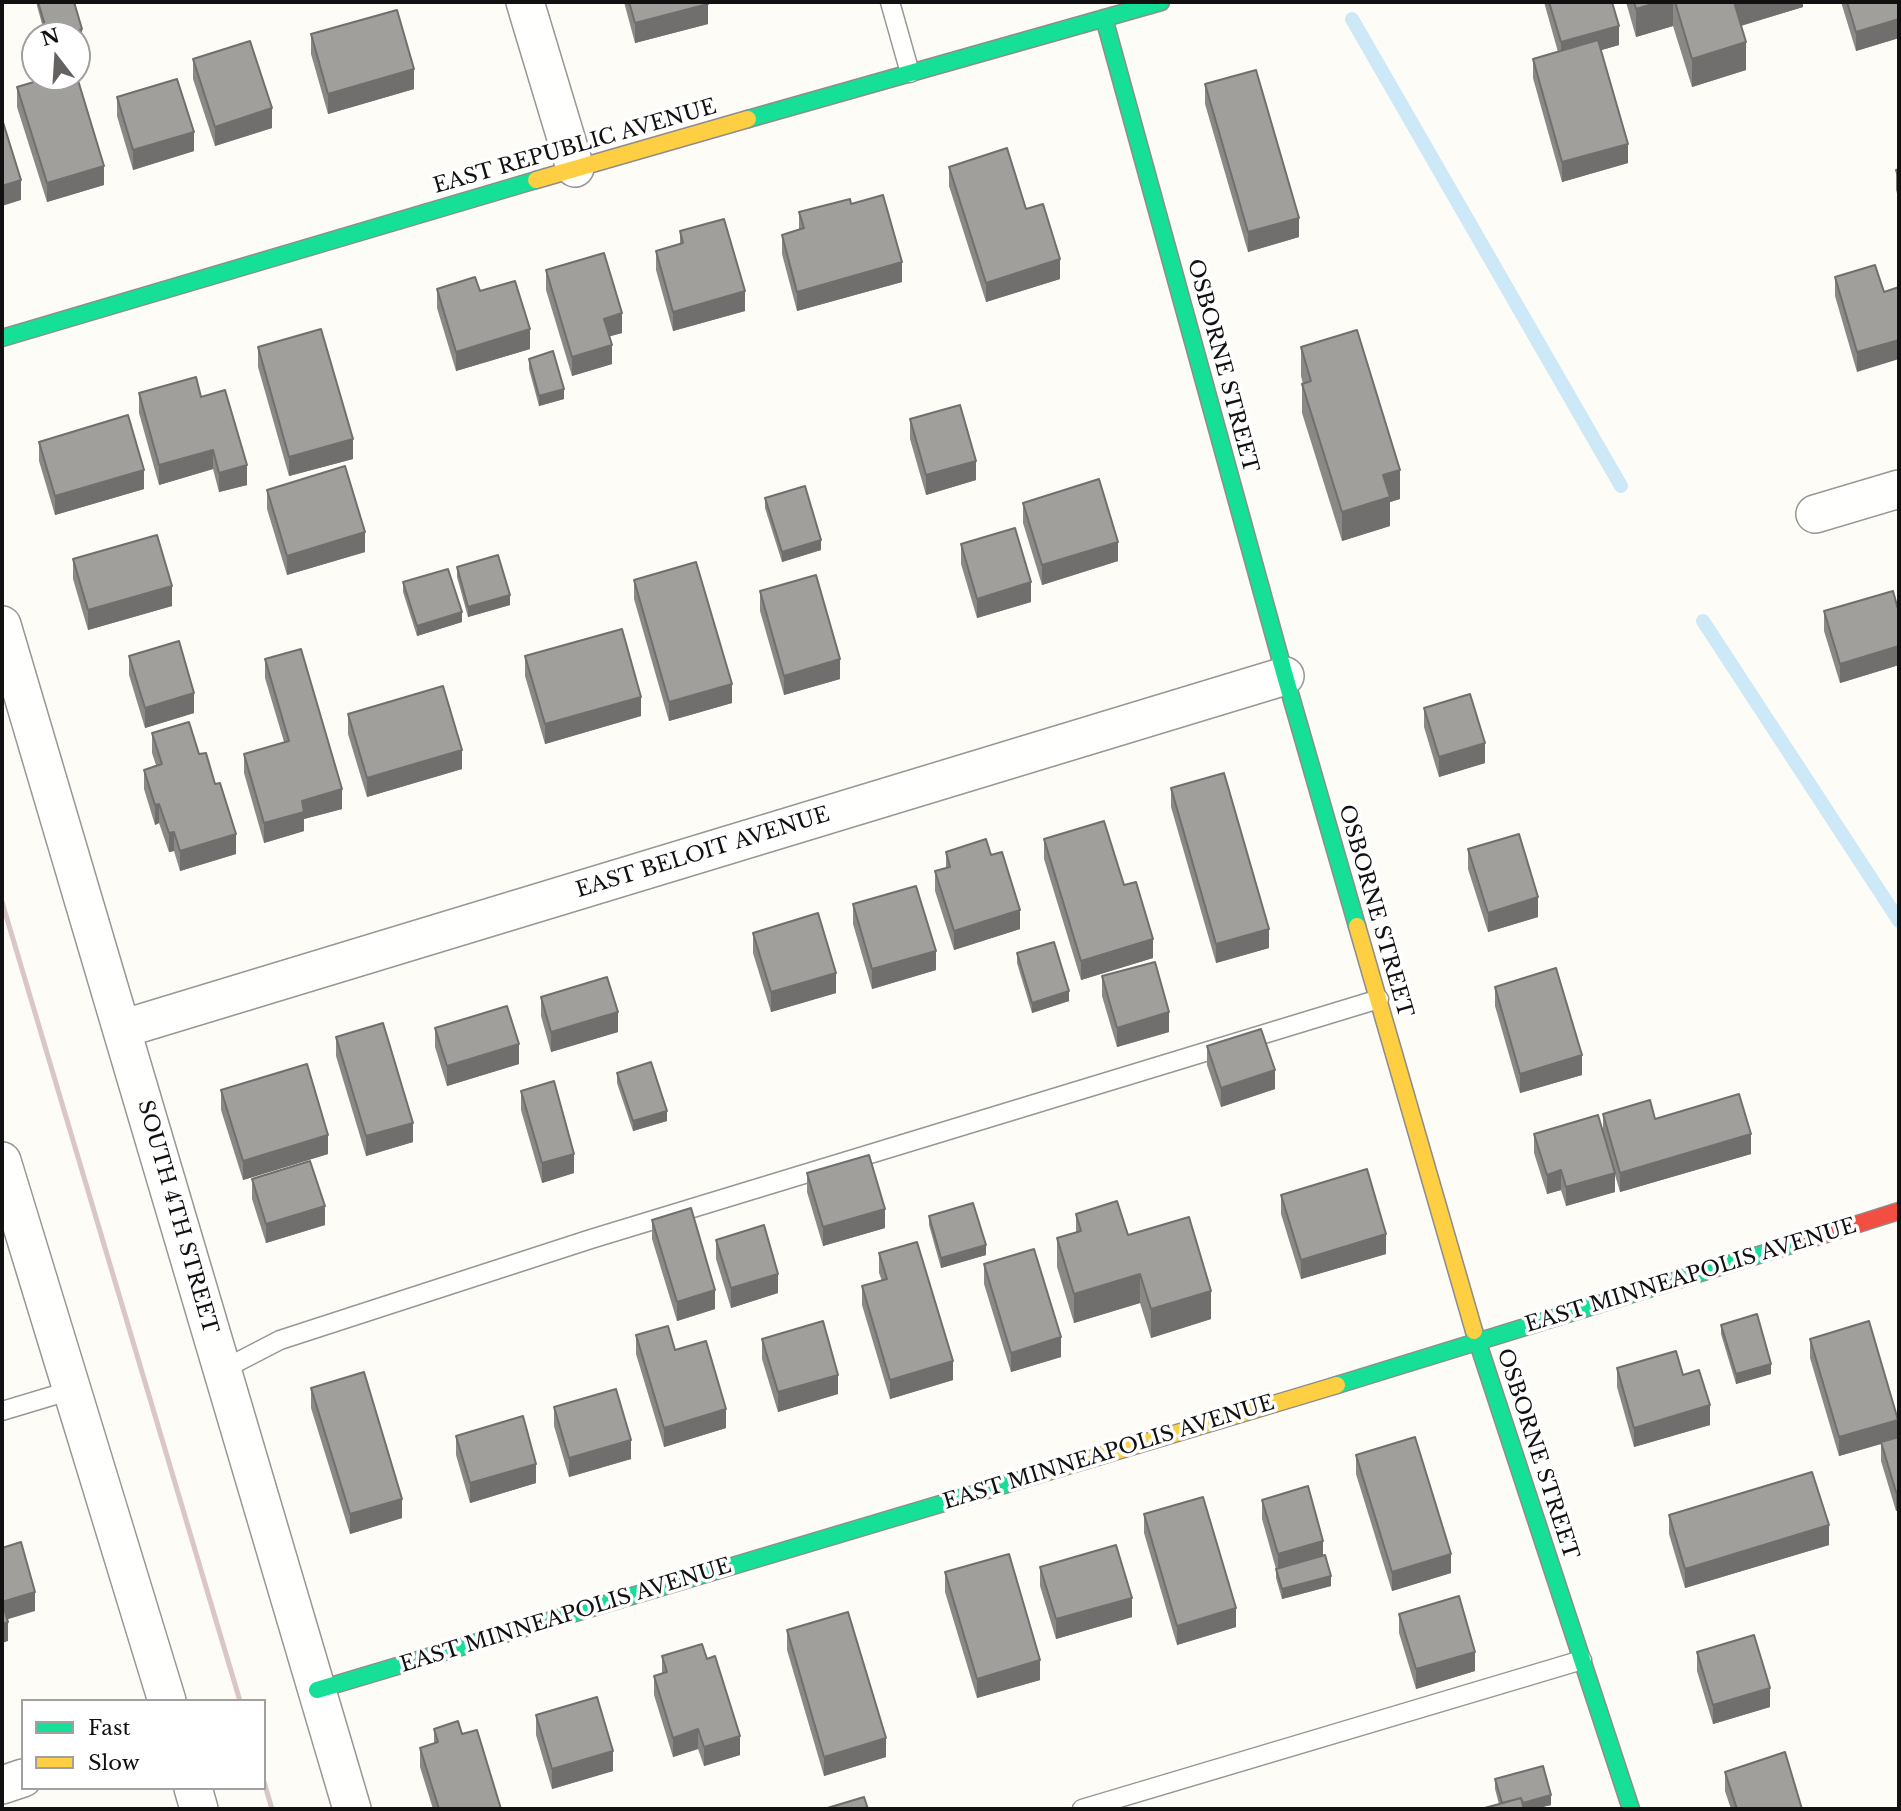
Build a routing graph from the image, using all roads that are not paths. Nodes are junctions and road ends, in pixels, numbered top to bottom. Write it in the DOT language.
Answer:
graph roads {
  1 [pos="524,2"];
  2 [pos="890,2"];
  3 [pos="1161,2"];
  4 [pos="1104,18"];
  5 [pos="910,73"];
  6 [pos="575,168"];
  7 [pos="2,338"];
  8 [pos="1899,489"];
  9 [pos="1815,514"];
  10 [pos="2,625"];
  11 [pos="1285,676"];
  12 [pos="1379,999"];
  13 [pos="121,1029"];
  14 [pos="2,1161"];
  15 [pos="1899,1211"];
  16 [pos="1478,1343"];
  17 [pos="222,1370"];
  18 [pos="72,1390"];
  19 [pos="2,1411"];
  20 [pos="1582,1660"];
  21 [pos="317,1690"];
  22 [pos="166,1699"];
  23 [pos="21,1779"];
  24 [pos="2,1785"];
  25 [pos="193,1790"];
  26 [pos="199,1809"];
  27 [pos="352,1809"];
  28 [pos="1082,1809"];
  29 [pos="1631,1809"];
  1 -- 6 [label="street"];
  2 -- 5 [label="lane"];
  3 -- 4 [label="street, EAST REPUBLIC AVENUE"];
  4 -- 5 [label="street, EAST REPUBLIC AVENUE"];
  4 -- 11 [label="street, OSBORNE STREET"];
  5 -- 6 [label="street, EAST REPUBLIC AVENUE"];
  6 -- 7 [label="street, EAST REPUBLIC AVENUE"];
  8 -- 9 [label="street"];
  10 -- 13 [label="street, SOUTH 4TH STREET"];
  11 -- 12 [label="street, OSBORNE STREET"];
  11 -- 13 [label="street, EAST BELOIT AVENUE"];
  12 -- 16 [label="street, OSBORNE STREET"];
  12 -- 17 [label="lane"];
  13 -- 17 [label="street, SOUTH 4TH STREET"];
  14 -- 18 [label="street"];
  15 -- 16 [label="street, EAST MINNEAPOLIS AVENUE"];
  16 -- 20 [label="street, OSBORNE STREET"];
  16 -- 21 [label="street, EAST MINNEAPOLIS AVENUE"];
  17 -- 21 [label="street, SOUTH 4TH STREET"];
  18 -- 19 [label="lane"];
  18 -- 22 [label="street"];
  20 -- 28 [label="lane"];
  20 -- 29 [label="street, OSBORNE STREET"];
  21 -- 27 [label="street, SOUTH 4TH STREET"];
  23 -- 24 [label="street"];
  25 -- 26 [label="street"];
}
